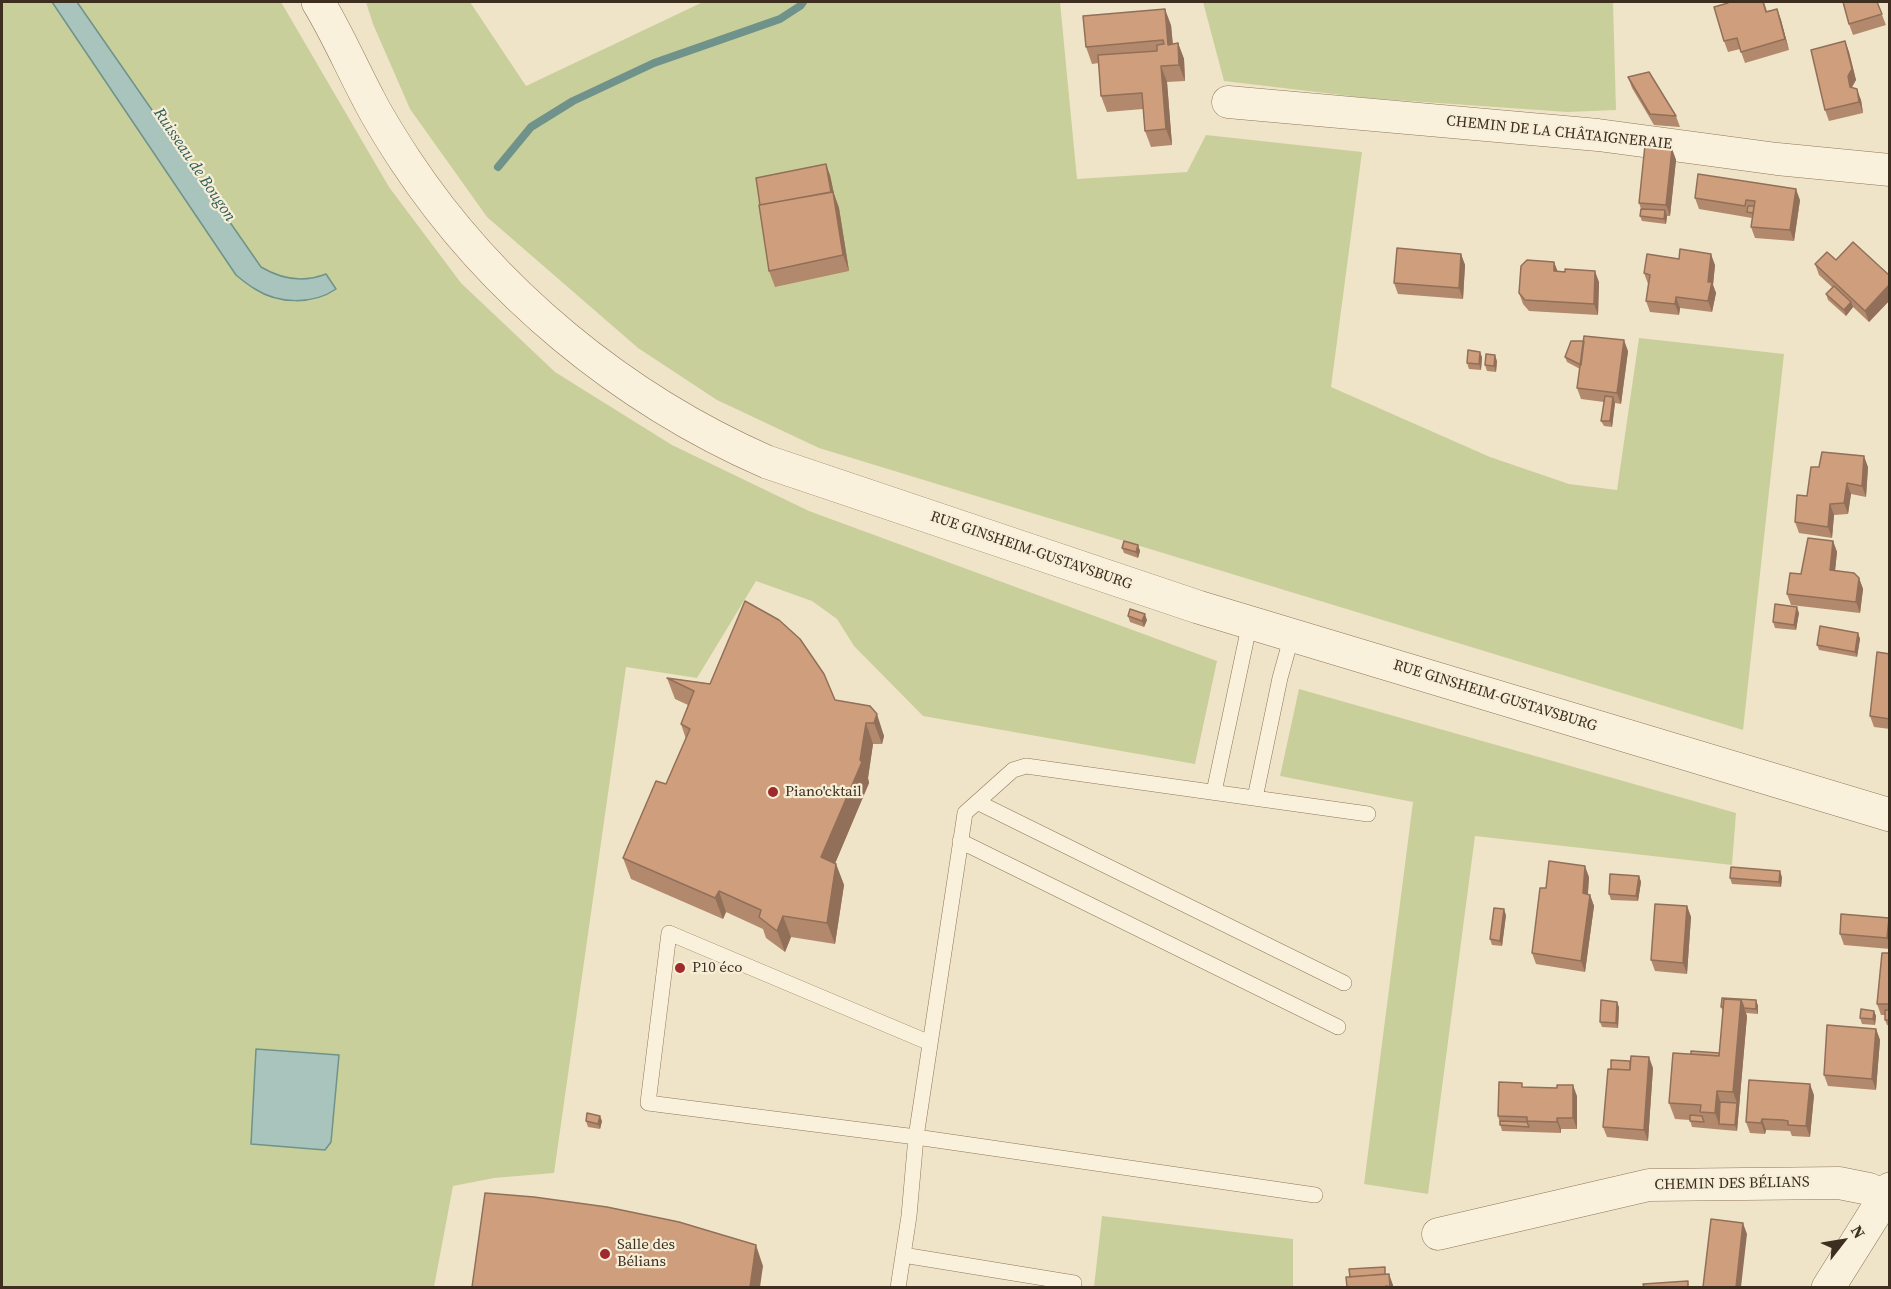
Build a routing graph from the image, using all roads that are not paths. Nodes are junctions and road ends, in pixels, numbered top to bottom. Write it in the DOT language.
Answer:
graph roads {
  1 [pos="318,2"];
  2 [pos="330,2"];
  3 [pos="338,35"];
  4 [pos="1228,102"];
  5 [pos="1890,170"];
  6 [pos="1250,622"];
  7 [pos="1292,634"];
  8 [pos="1214,792"];
  9 [pos="1255,798"];
  10 [pos="976,802"];
  11 [pos="1368,814"];
  12 [pos="1890,815"];
  13 [pos="960,841"];
  14 [pos="1344,983"];
  15 [pos="1338,1027"];
  16 [pos="930,1043"];
  17 [pos="916,1137"];
  18 [pos="1887,1192"];
  19 [pos="1315,1195"];
  20 [pos="1438,1234"];
  21 [pos="903,1255"];
  22 [pos="898,1287"];
  23 [pos="1073,1287"];
  24 [pos="1828,1287"];
  1 -- 3 [label="street, RUE GINSHEIM-GUSTAVSBURG"];
  2 -- 3 [label="street, RUE GINSHEIM-GUSTAVSBURG"];
  3 -- 6 [label="street, RUE GINSHEIM-GUSTAVSBURG"];
  4 -- 5 [label="street, CHEMIN DE LA CHÂTAIGNERAIE"];
  6 -- 7 [label="street, RUE GINSHEIM-GUSTAVSBURG"];
  6 -- 8 [label="lane"];
  7 -- 9 [label="lane"];
  7 -- 12 [label="street, RUE GINSHEIM-GUSTAVSBURG"];
  8 -- 9 [label="lane"];
  8 -- 10 [label="lane"];
  9 -- 11 [label="lane"];
  10 -- 13 [label="lane"];
  10 -- 14 [label="lane"];
  13 -- 15 [label="lane"];
  13 -- 16 [label="lane"];
  16 -- 17 [label="lane"];
  16 -- 17 [label="lane"];
  17 -- 19 [label="lane"];
  17 -- 21 [label="lane"];
  18 -- 20 [label="street, CHEMIN DES BÉLIANS"];
  18 -- 24 [label="street"];
  21 -- 22 [label="lane"];
  21 -- 23 [label="lane"];
}
